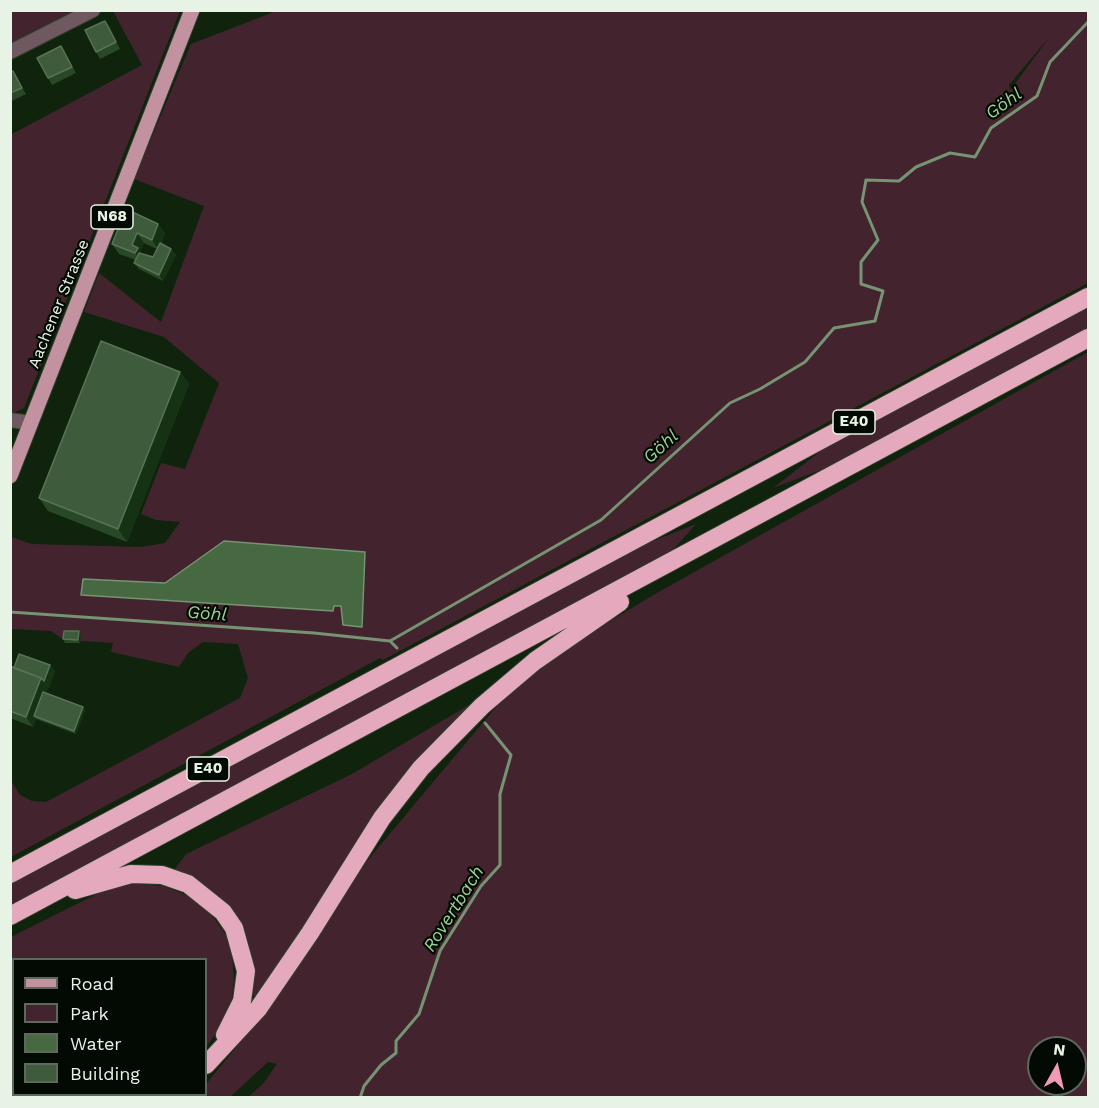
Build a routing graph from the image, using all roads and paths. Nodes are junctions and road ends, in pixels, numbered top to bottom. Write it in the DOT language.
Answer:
graph roads {
  1 [pos="93,10"];
  2 [pos="192,10"];
  3 [pos="10,52"];
  4 [pos="1089,297"];
  5 [pos="1089,338"];
  6 [pos="10,420"];
  7 [pos="31,423"];
  8 [pos="10,476"];
  9 [pos="619,596"];
  10 [pos="10,874"];
  11 [pos="53,893"];
  12 [pos="10,916"];
  13 [pos="211,1060"];
  1 -- 3 [label="street"];
  2 -- 7 [label="main road, Aachener Strasse / N68"];
  4 -- 10 [label="highway, E40"];
  5 -- 9 [label="highway, E40"];
  6 -- 7 [label="street"];
  7 -- 8 [label="main road, Aachener Strasse / N68"];
  9 -- 11 [label="highway, E40"];
  9 -- 13 [label="highway"];
  11 -- 12 [label="highway, E40"];
  11 -- 13 [label="highway"];
}
